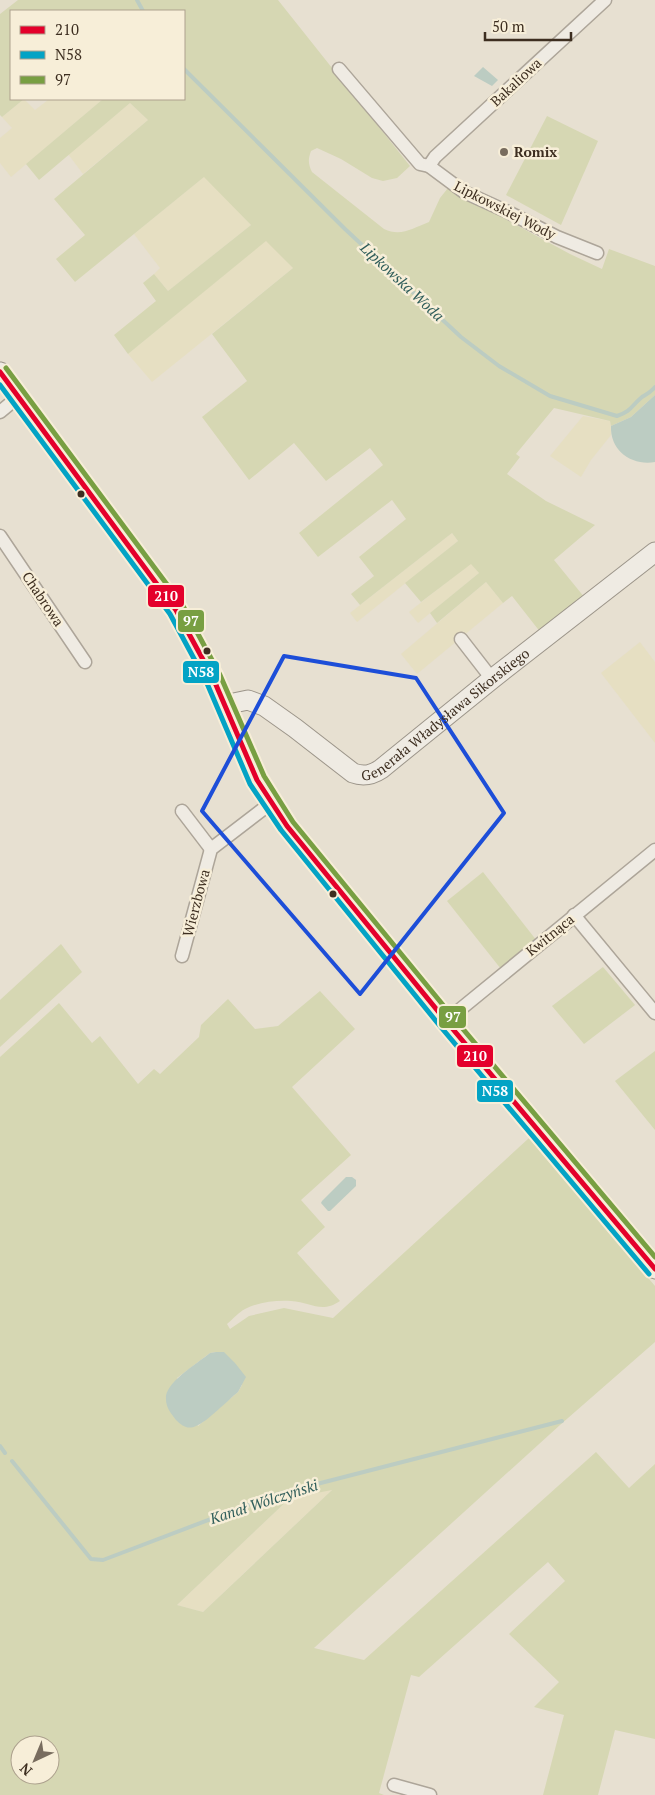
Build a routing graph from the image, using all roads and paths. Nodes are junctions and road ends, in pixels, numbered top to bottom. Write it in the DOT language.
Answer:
graph roads {
  1 [pos="606,0"];
  2 [pos="339,69"];
  3 [pos="429,166"];
  4 [pos="597,253"];
  5 [pos="0,372"];
  6 [pos="18,397"];
  7 [pos="0,412"];
  8 [pos="0,536"];
  9 [pos="655,552"];
  10 [pos="461,640"];
  11 [pos="85,662"];
  12 [pos="492,679"];
  13 [pos="224,705"];
  14 [pos="271,803"];
  15 [pos="182,811"];
  16 [pos="211,849"];
  17 [pos="655,850"];
  18 [pos="574,915"];
  19 [pos="182,956"];
  20 [pos="655,1013"];
  21 [pos="446,1020"];
  22 [pos="655,1269"];
  23 [pos="394,1785"];
  24 [pos="430,1795"];
  1 -- 3 [label="street, Bakaliowa"];
  2 -- 3 [label="street, Lipkowskiej Wody"];
  3 -- 4 [label="street, Lipkowskiej Wody"];
  5 -- 6 [label="main road"];
  6 -- 7 [label="street"];
  6 -- 13 [label="main road"];
  8 -- 11 [label="street, Chabrowa"];
  9 -- 12 [label="main road, Generała Władysława Sikorskiego"];
  10 -- 12 [label="street"];
  12 -- 13 [label="main road, Generała Władysława Sikorskiego"];
  13 -- 14 [label="main road"];
  14 -- 16 [label="street"];
  14 -- 21 [label="main road"];
  15 -- 16 [label="street"];
  16 -- 19 [label="street, Wierzbowa"];
  17 -- 18 [label="street, Kwitnąca"];
  18 -- 20 [label="street"];
  18 -- 21 [label="street, Kwitnąca"];
  21 -- 22 [label="main road"];
  23 -- 24 [label="street"];
}
